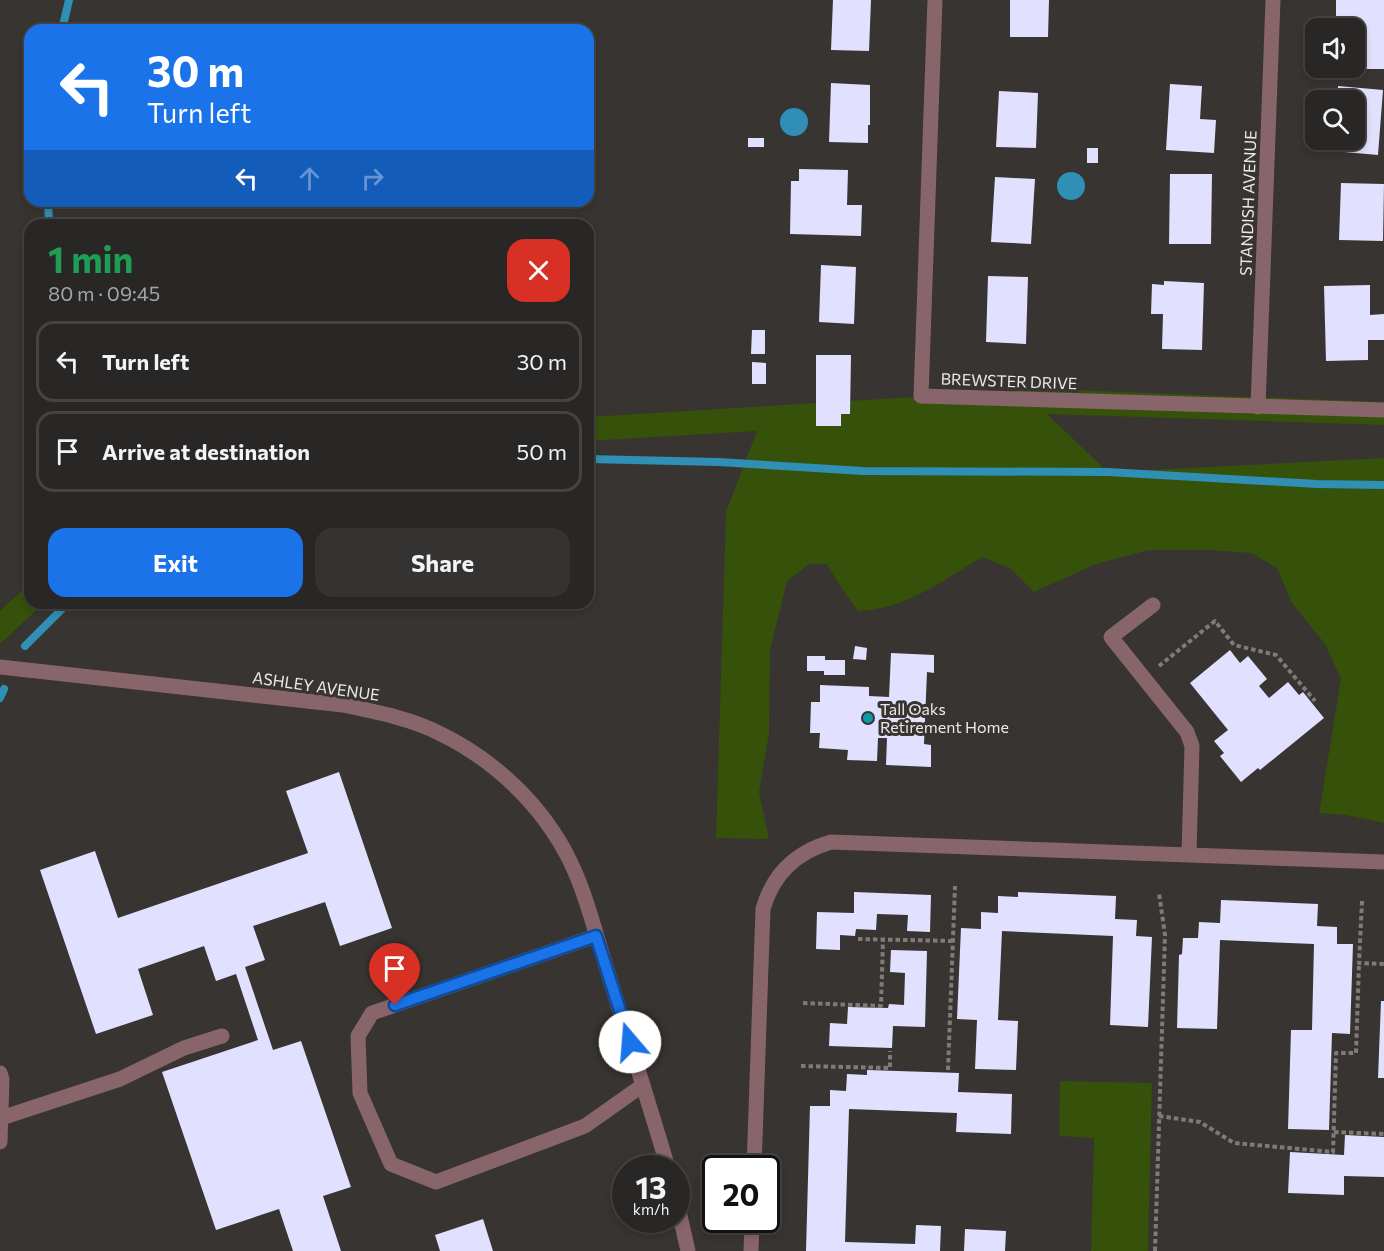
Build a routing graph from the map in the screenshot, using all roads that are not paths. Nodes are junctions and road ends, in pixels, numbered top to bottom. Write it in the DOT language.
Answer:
graph roads {
  1 [pos="935,0"];
  2 [pos="1273,0"];
  3 [pos="1258,407"];
  4 [pos="1384,410"];
  5 [pos="1153,605"];
  6 [pos="0,667"];
  7 [pos="1189,854"];
  8 [pos="1384,861"];
  9 [pos="596,936"];
  10 [pos="222,1036"];
  11 [pos="0,1073"];
  12 [pos="644,1084"];
  13 [pos="1,1118"];
  14 [pos="0,1142"];
  15 [pos="664,1155"];
  16 [pos="754,1155"];
  17 [pos="684,1233"];
  18 [pos="752,1233"];
  19 [pos="688,1251"];
  20 [pos="751,1251"];
  1 -- 3 [label="street, BREWSTER DRIVE"];
  2 -- 3 [label="street, STANDISH AVENUE"];
  3 -- 4 [label="street, BREWSTER DRIVE"];
  5 -- 7 [label="street"];
  6 -- 9 [label="street, ASHLEY AVENUE"];
  7 -- 8 [label="street"];
  7 -- 16 [label="street"];
  9 -- 12 [label="street, ASHLEY AVENUE"];
  9 -- 12 [label="street"];
  10 -- 13 [label="street"];
  11 -- 13 [label="street"];
  12 -- 15 [label="street, ASHLEY AVENUE"];
  13 -- 14 [label="street"];
  17 -- 19 [label="street"];
  18 -- 20 [label="street"];
}
